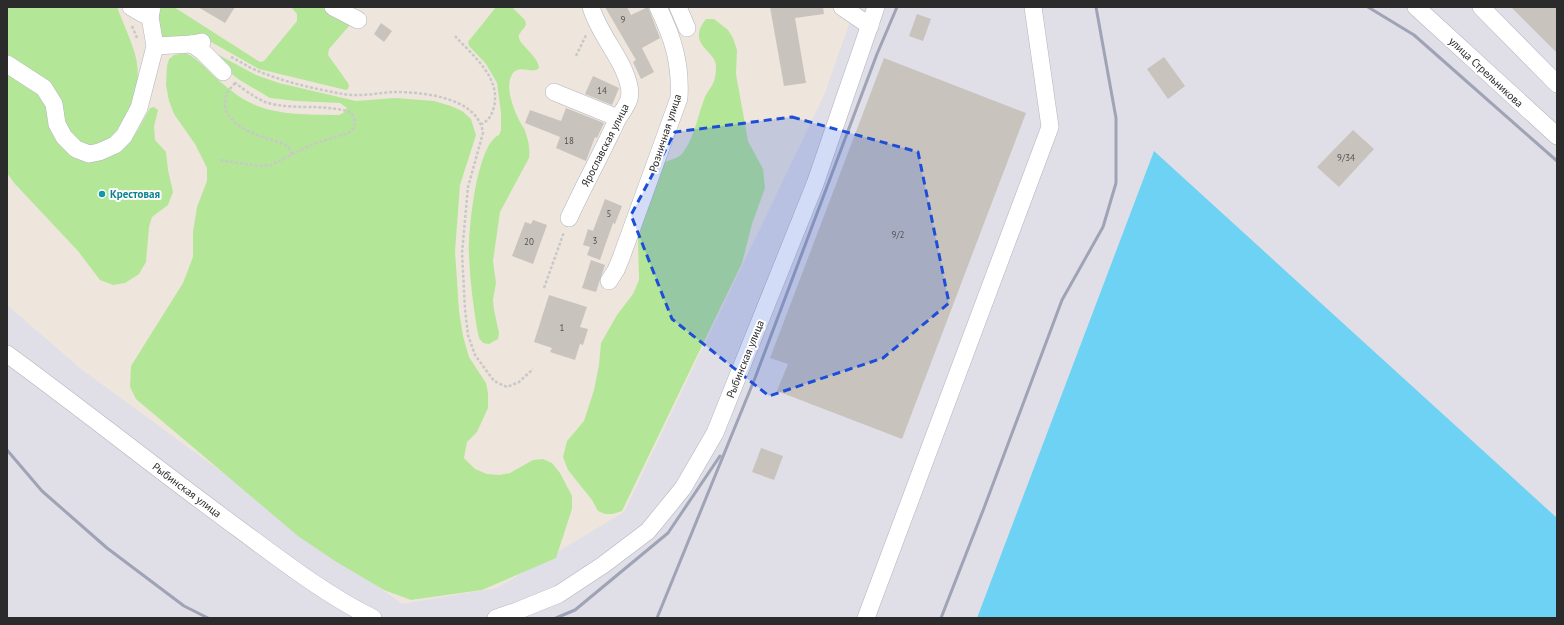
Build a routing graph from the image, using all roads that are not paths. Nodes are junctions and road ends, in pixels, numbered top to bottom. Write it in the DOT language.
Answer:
graph roads {
  1 [pos="333,7"];
  2 [pos="591,7"];
  3 [pos="658,7"];
  4 [pos="678,7"];
  5 [pos="842,7"];
  6 [pos="876,7"];
  7 [pos="1033,7"];
  8 [pos="1416,7"];
  9 [pos="1481,7"];
  10 [pos="151,12"];
  11 [pos="130,13"];
  12 [pos="358,20"];
  13 [pos="870,26"];
  14 [pos="688,28"];
  15 [pos="155,46"];
  16 [pos="7,64"];
  17 [pos="229,78"];
  18 [pos="1557,84"];
  19 [pos="554,92"];
  20 [pos="618,118"];
  21 [pos="1557,136"];
  22 [pos="569,218"];
  23 [pos="609,281"];
  24 [pos="7,354"];
  25 [pos="372,618"];
  26 [pos="496,618"];
  27 [pos="866,618"];
  1 -- 12 [label="street"];
  2 -- 20 [label="street, Ярославская улица"];
  3 -- 23 [label="street, Розничная улица"];
  4 -- 14 [label="street"];
  5 -- 13 [label="street"];
  6 -- 13 [label="street, Рыбинская улица"];
  7 -- 27 [label="street"];
  8 -- 21 [label="street, улица Стрельникова"];
  9 -- 18 [label="street"];
  10 -- 11 [label="street"];
  10 -- 15 [label="street"];
  13 -- 26 [label="street, Рыбинская улица"];
  15 -- 16 [label="street"];
  15 -- 17 [label="street"];
  19 -- 20 [label="street"];
  20 -- 22 [label="street, Ярославская улица"];
  24 -- 25 [label="street, Рыбинская улица"];
}
